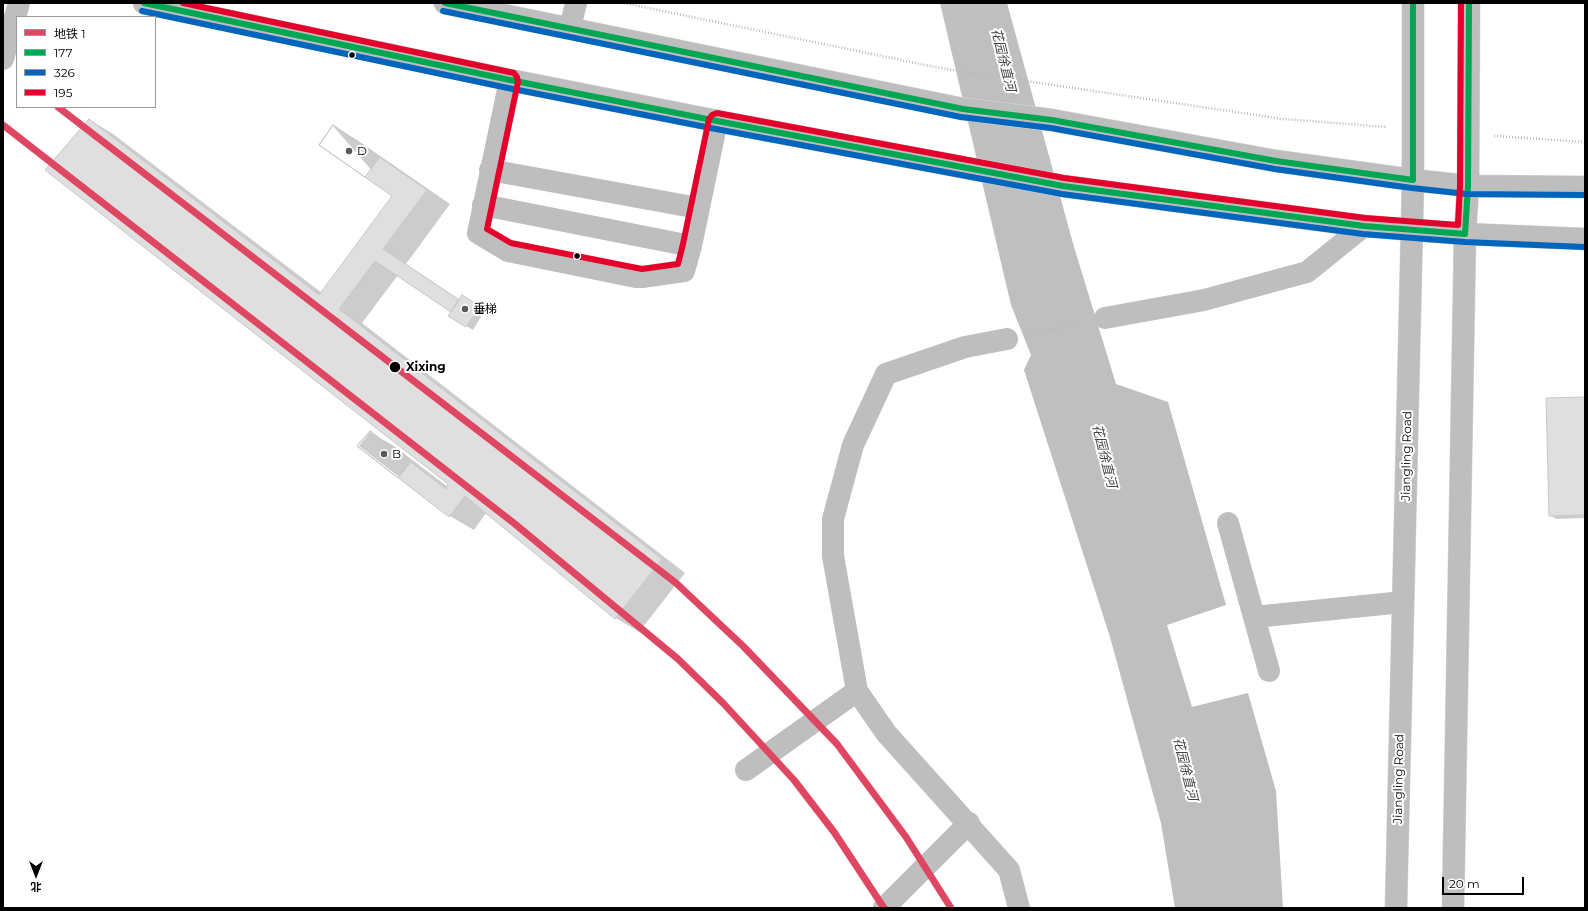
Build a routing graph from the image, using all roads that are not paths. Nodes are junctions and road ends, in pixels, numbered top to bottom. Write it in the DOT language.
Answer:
graph roads {
  1 [pos="19,3"];
  2 [pos="144,3"];
  3 [pos="445,3"];
  4 [pos="576,3"];
  5 [pos="1413,3"];
  6 [pos="1469,3"];
  7 [pos="570,28"];
  8 [pos="3,59"];
  9 [pos="510,80"];
  10 [pos="717,121"];
  11 [pos="490,170"];
  12 [pos="1413,180"];
  13 [pos="1468,186"];
  14 [pos="1585,187"];
  15 [pos="484,205"];
  16 [pos="698,208"];
  17 [pos="1364,226"];
  18 [pos="1412,229"];
  19 [pos="1465,234"];
  20 [pos="1585,239"];
  21 [pos="691,246"];
  22 [pos="1105,318"];
  23 [pos="1007,339"];
  24 [pos="1228,523"];
  25 [pos="1403,602"];
  26 [pos="1254,618"];
  27 [pos="1269,671"];
  28 [pos="857,691"];
  29 [pos="746,770"];
  30 [pos="969,823"];
  31 [pos="884,908"];
  32 [pos="1019,908"];
  33 [pos="1396,908"];
  34 [pos="1453,908"];
  1 -- 8 [label="main road"];
  2 -- 9 [label="main road"];
  3 -- 7 [label="main road"];
  4 -- 7 [label="main road"];
  5 -- 12 [label="main road, Jiangling Road"];
  6 -- 13 [label="main road"];
  7 -- 12 [label="main road"];
  9 -- 10 [label="main road"];
  9 -- 11 [label="main road"];
  10 -- 16 [label="main road"];
  10 -- 17 [label="main road"];
  11 -- 15 [label="main road"];
  11 -- 16 [label="main road"];
  12 -- 13 [label="main road"];
  12 -- 18 [label="main road, Jiangling Road"];
  13 -- 14 [label="main road"];
  13 -- 19 [label="main road"];
  15 -- 21 [label="main road"];
  15 -- 21 [label="main road"];
  16 -- 21 [label="main road"];
  17 -- 18 [label="main road"];
  17 -- 22 [label="main road"];
  18 -- 19 [label="main road"];
  18 -- 25 [label="main road, Jiangling Road"];
  19 -- 20 [label="main road"];
  19 -- 34 [label="main road"];
  23 -- 28 [label="main road"];
  24 -- 26 [label="main road"];
  25 -- 26 [label="main road"];
  25 -- 33 [label="main road, Jiangling Road"];
  26 -- 27 [label="main road"];
  28 -- 29 [label="main road"];
  28 -- 30 [label="main road"];
  30 -- 31 [label="main road"];
  30 -- 32 [label="main road"];
}
